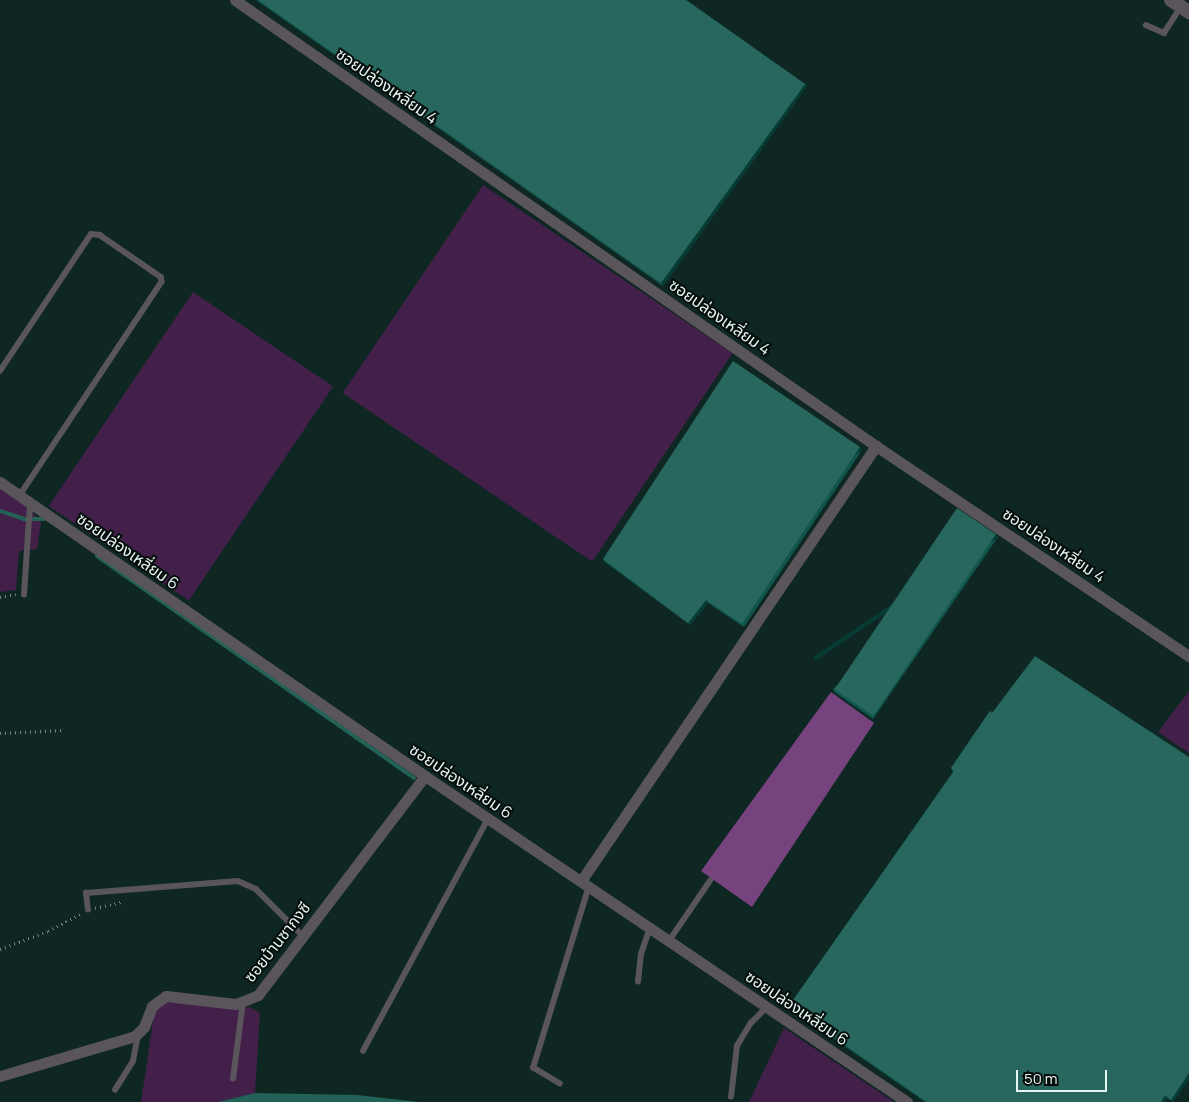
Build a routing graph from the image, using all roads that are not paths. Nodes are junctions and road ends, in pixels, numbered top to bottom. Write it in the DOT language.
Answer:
graph roads {
  1 [pos="235,0"];
  2 [pos="1180,6"];
  3 [pos="1146,25"];
  4 [pos="0,371"];
  5 [pos="876,446"];
  6 [pos="0,482"];
  7 [pos="20,496"];
  8 [pos="30,504"];
  9 [pos="24,592"];
  10 [pos="1189,656"];
  11 [pos="425,776"];
  12 [pos="488,819"];
  13 [pos="710,881"];
  14 [pos="585,884"];
  15 [pos="88,910"];
  16 [pos="650,928"];
  17 [pos="303,936"];
  18 [pos="670,941"];
  19 [pos="638,982"];
  20 [pos="243,1002"];
  21 [pos="767,1007"];
  22 [pos="138,1034"];
  23 [pos="363,1051"];
  24 [pos="0,1076"];
  25 [pos="233,1079"];
  26 [pos="560,1084"];
  27 [pos="115,1090"];
  28 [pos="730,1097"];
  29 [pos="906,1102"];
  1 -- 5 [label="street, ซอยปล่องเหลี่ยม 4"];
  2 -- 3 [label="lane"];
  4 -- 7 [label="lane"];
  5 -- 10 [label="street, ซอยปล่องเหลี่ยม 4"];
  5 -- 14 [label="street"];
  6 -- 7 [label="street, ซอยปล่องเหลี่ยม 6"];
  7 -- 8 [label="street, ซอยปล่องเหลี่ยม 6"];
  8 -- 9 [label="lane"];
  8 -- 11 [label="street, ซอยปล่องเหลี่ยม 6"];
  11 -- 12 [label="street, ซอยปล่องเหลี่ยม 6"];
  11 -- 17 [label="street, ซอยบ้านซากงซี"];
  12 -- 14 [label="street, ซอยปล่องเหลี่ยม 6"];
  12 -- 23 [label="lane"];
  13 -- 18 [label="lane"];
  14 -- 16 [label="street, ซอยปล่องเหลี่ยม 6"];
  14 -- 26 [label="lane"];
  15 -- 17 [label="lane"];
  16 -- 18 [label="street, ซอยปล่องเหลี่ยม 6"];
  16 -- 19 [label="lane"];
  17 -- 20 [label="street, ซอยบ้านซากงซี"];
  18 -- 21 [label="street, ซอยปล่องเหลี่ยม 6"];
  20 -- 22 [label="street, ซอยบ้านซากงซี"];
  20 -- 25 [label="lane"];
  21 -- 28 [label="lane"];
  21 -- 29 [label="street, ซอยปล่องเหลี่ยม 6"];
  22 -- 24 [label="street"];
  22 -- 27 [label="lane"];
}
